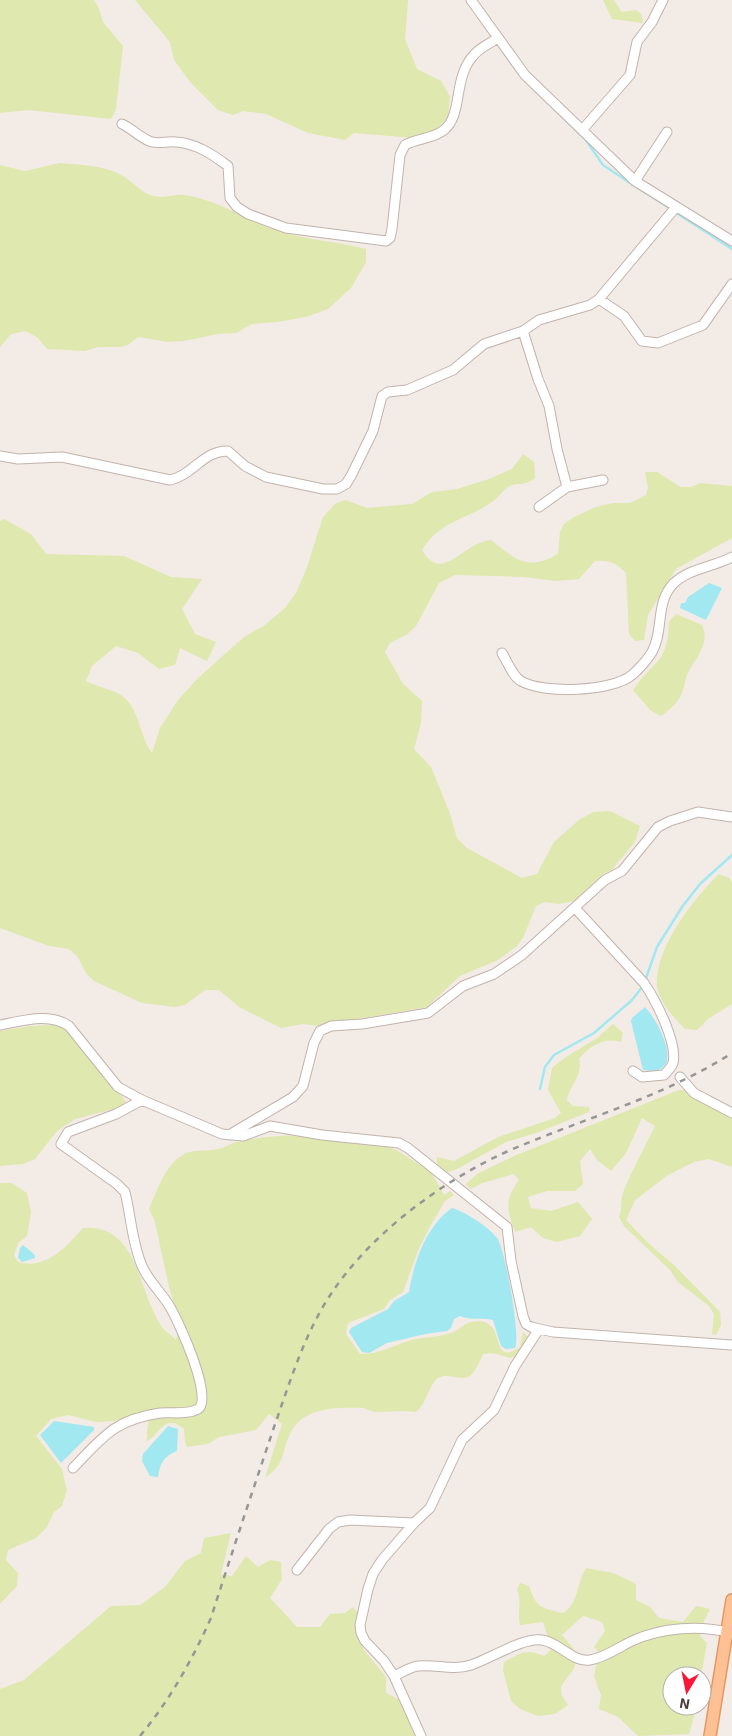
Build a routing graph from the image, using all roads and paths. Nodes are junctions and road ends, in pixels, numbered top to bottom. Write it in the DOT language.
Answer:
graph roads {
  1 [pos="471,0"];
  2 [pos="662,0"];
  3 [pos="498,38"];
  4 [pos="122,124"];
  5 [pos="583,129"];
  6 [pos="666,132"];
  7 [pos="635,181"];
  8 [pos="676,207"];
  9 [pos="732,241"];
  10 [pos="732,284"];
  11 [pos="599,299"];
  12 [pos="524,331"];
  13 [pos="0,456"];
  14 [pos="603,480"];
  15 [pos="567,487"];
  16 [pos="539,507"];
  17 [pos="732,557"];
  18 [pos="502,653"];
  19 [pos="732,817"];
  20 [pos="575,908"];
  21 [pos="0,1025"];
  22 [pos="673,1064"];
  23 [pos="633,1072"];
  24 [pos="664,1075"];
  25 [pos="680,1077"];
  26 [pos="142,1100"];
  27 [pos="732,1113"];
  28 [pos="229,1135"];
  29 [pos="539,1329"];
  30 [pos="732,1344"];
  31 [pos="73,1468"];
  32 [pos="414,1523"];
  33 [pos="297,1570"];
  34 [pos="732,1600"];
  35 [pos="729,1632"];
  36 [pos="394,1676"];
  37 [pos="421,1736"];
  38 [pos="710,1736"];
  1 -- 3 [label="street"];
  2 -- 5 [label="street"];
  3 -- 4 [label="street"];
  3 -- 5 [label="street"];
  5 -- 7 [label="street"];
  6 -- 7 [label="street"];
  7 -- 8 [label="street"];
  8 -- 9 [label="street"];
  8 -- 11 [label="street"];
  10 -- 11 [label="street"];
  11 -- 12 [label="street"];
  12 -- 13 [label="street"];
  12 -- 15 [label="street"];
  14 -- 15 [label="street"];
  15 -- 16 [label="street"];
  17 -- 18 [label="street"];
  19 -- 20 [label="street"];
  20 -- 22 [label="street"];
  20 -- 28 [label="street"];
  21 -- 26 [label="street"];
  22 -- 24 [label="street"];
  22 -- 25 [label="street"];
  23 -- 24 [label="street"];
  24 -- 25 [label="street"];
  25 -- 27 [label="street"];
  26 -- 28 [label="street"];
  26 -- 31 [label="street"];
  28 -- 29 [label="street"];
  29 -- 30 [label="street"];
  29 -- 32 [label="street"];
  32 -- 33 [label="street"];
  32 -- 36 [label="street"];
  34 -- 35 [label="main road"];
  35 -- 36 [label="street"];
  35 -- 38 [label="main road"];
  36 -- 37 [label="street"];
}
